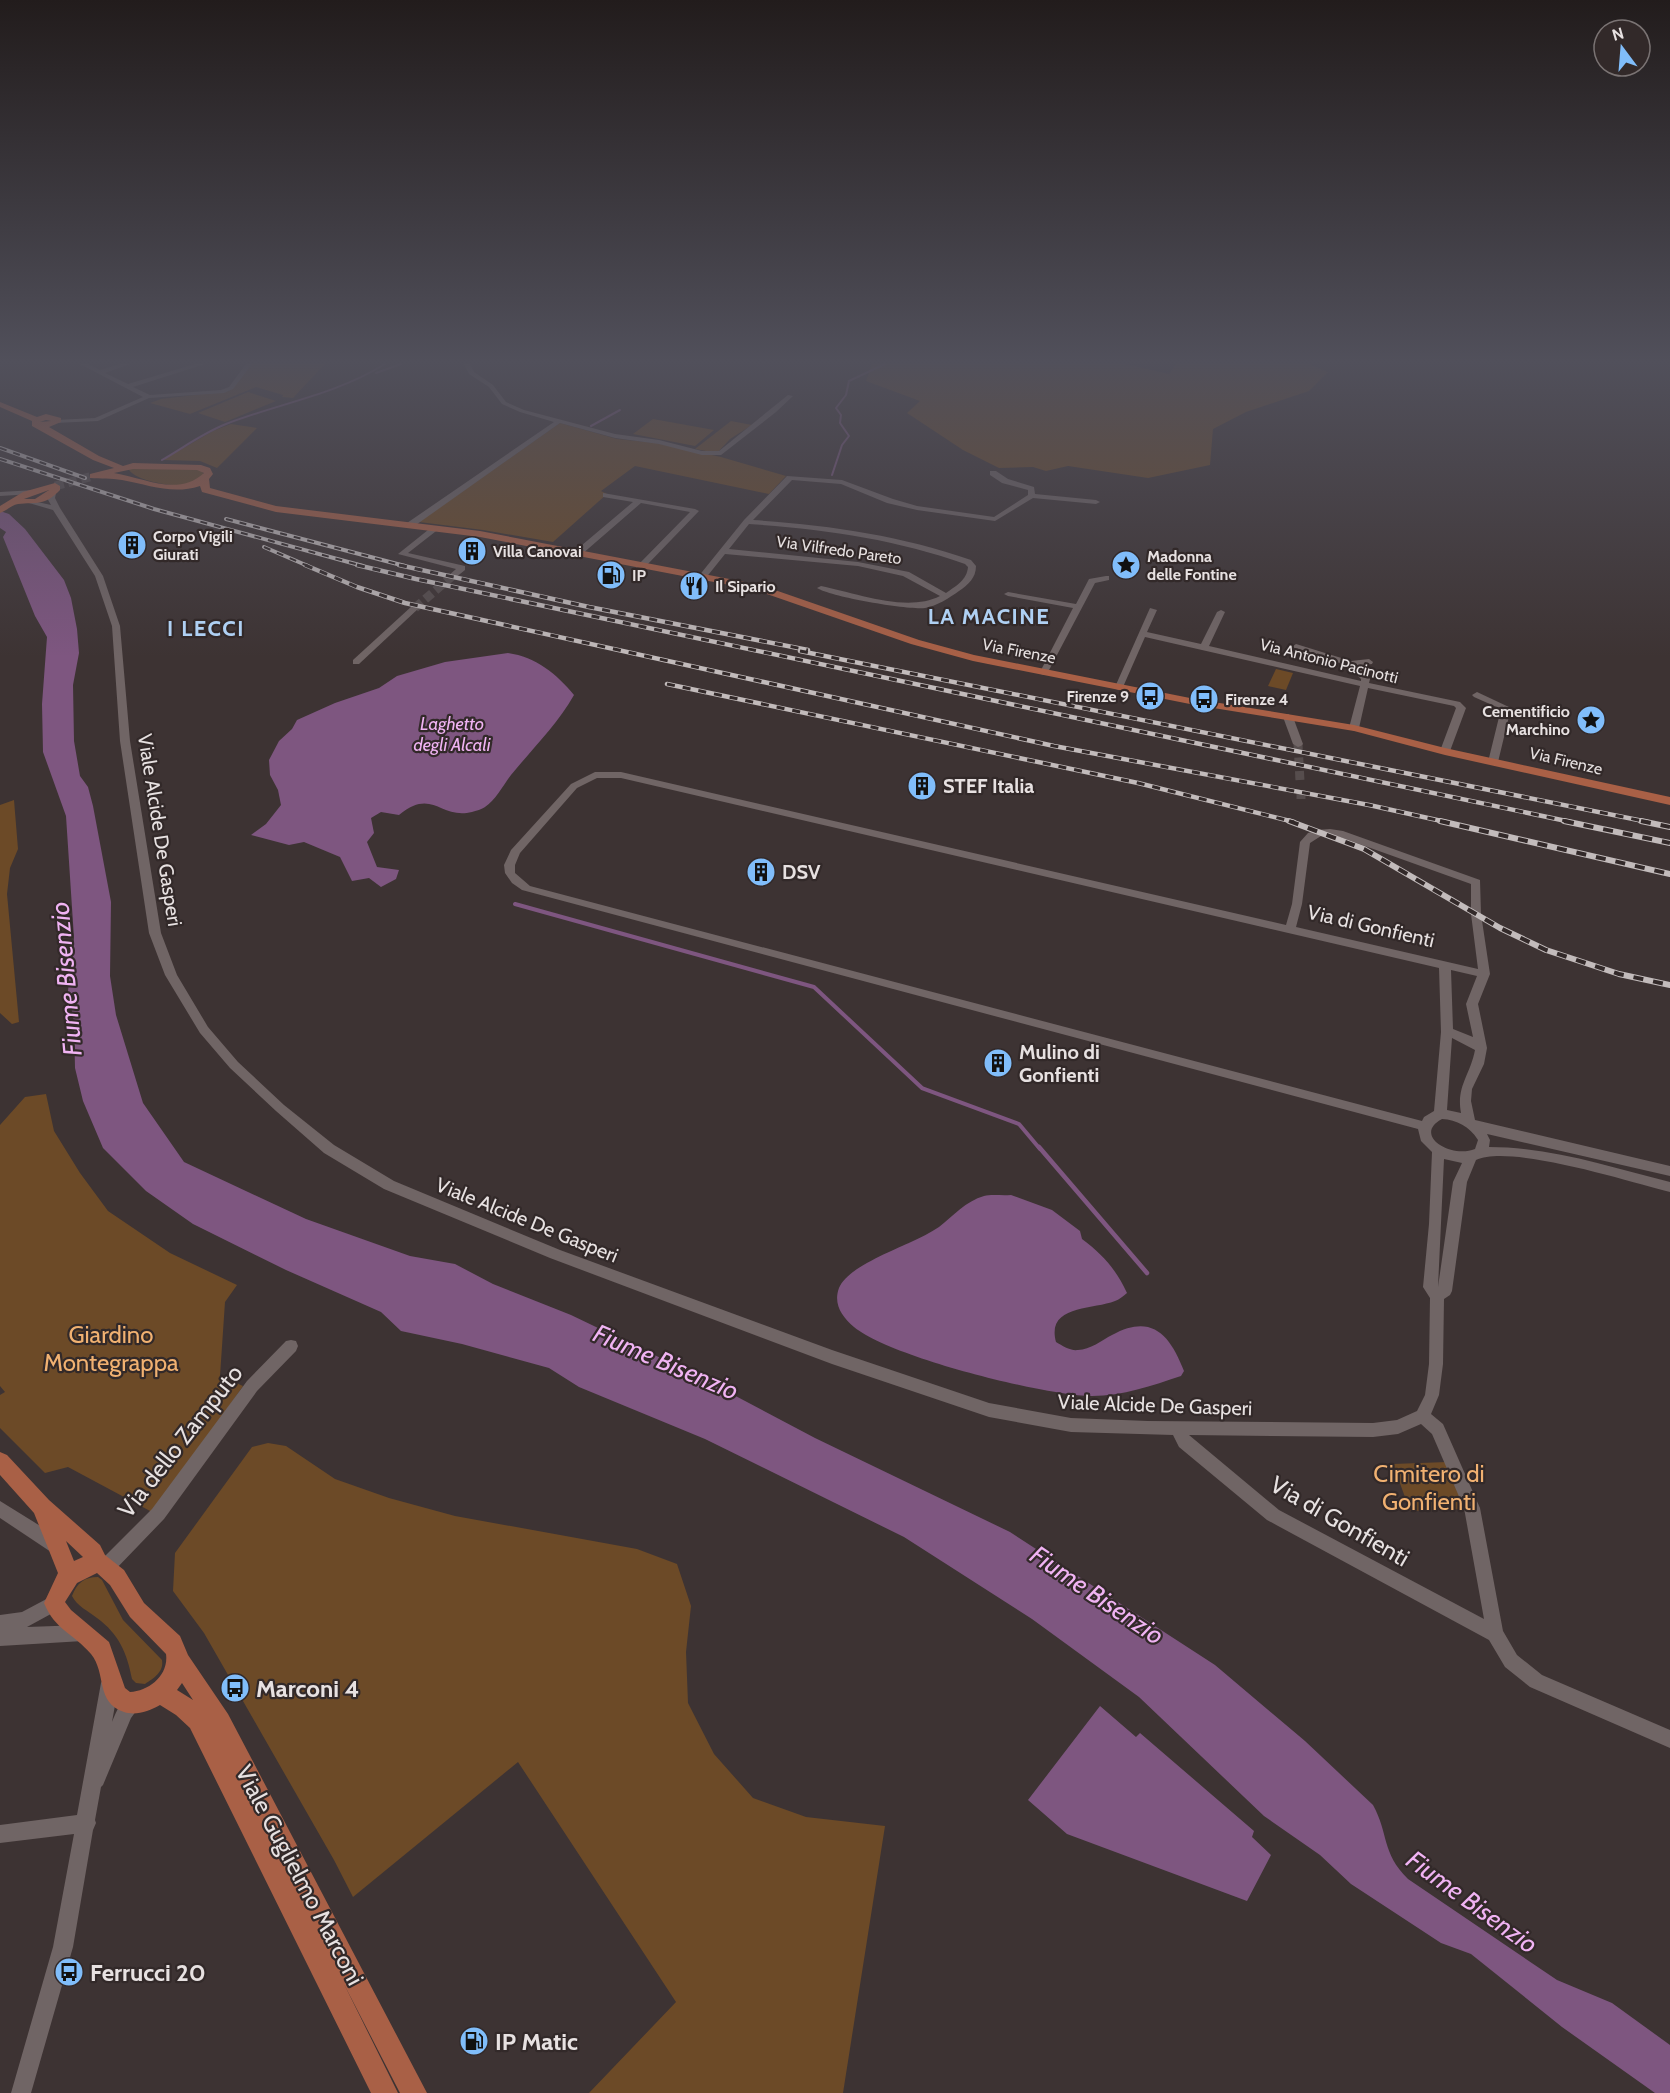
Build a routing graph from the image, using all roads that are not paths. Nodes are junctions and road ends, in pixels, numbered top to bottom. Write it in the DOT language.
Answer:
graph roads {
  1 [pos="98,462"];
  2 [pos="106,462"];
  3 [pos="123,462"];
  4 [pos="501,462"];
  5 [pos="133,466"];
  6 [pos="122,468"];
  7 [pos="993,473"];
  8 [pos="95,476"];
  9 [pos="131,478"];
  10 [pos="205,480"];
  11 [pos="156,487"];
  12 [pos="56,488"];
  13 [pos="32,492"];
  14 [pos="0,495"];
  15 [pos="606,495"];
  16 [pos="1032,496"];
  17 [pos="224,497"];
  18 [pos="17,501"];
  19 [pos="639,501"];
  20 [pos="1096,502"];
  21 [pos="33,503"];
  22 [pos="56,508"];
  23 [pos="4,510"];
  24 [pos="747,522"];
  25 [pos="410,525"];
  26 [pos="436,528"];
  27 [pos="722,551"];
  28 [pos="578,553"];
  29 [pos="642,565"];
  30 [pos="453,576"];
  31 [pos="702,577"];
  32 [pos="1106,578"];
  33 [pos="820,588"];
  34 [pos="1008,594"];
  35 [pos="946,596"];
  36 [pos="1079,607"];
  37 [pos="415,608"];
  38 [pos="1153,610"];
  39 [pos="1221,612"];
  40 [pos="1143,634"];
  41 [pos="1204,647"];
  42 [pos="1296,647"];
  43 [pos="356,662"];
  44 [pos="1369,662"];
  45 [pos="1351,664"];
  46 [pos="1044,672"];
  47 [pos="1119,687"];
  48 [pos="1365,687"];
  49 [pos="1477,695"];
  50 [pos="1288,717"];
  51 [pos="1354,728"];
  52 [pos="1298,744"];
  53 [pos="1445,751"];
  54 [pos="1493,762"];
  55 [pos="1670,801"];
  56 [pos="1290,928"];
  57 [pos="1445,965"];
  58 [pos="1484,974"];
  59 [pos="1447,1032"];
  60 [pos="1481,1048"];
  61 [pos="1440,1114"];
  62 [pos="1472,1124"];
  63 [pos="1424,1126"];
  64 [pos="1438,1151"];
  65 [pos="1475,1155"];
  66 [pos="1670,1171"];
  67 [pos="1670,1187"];
  68 [pos="1437,1296"];
  69 [pos="291,1346"];
  70 [pos="1422,1416"];
  71 [pos="1177,1428"];
  72 [pos="0,1461"];
  73 [pos="42,1507"];
  74 [pos="0,1509"];
  75 [pos="58,1548"];
  76 [pos="103,1564"];
  77 [pos="69,1574"];
  78 [pos="54,1603"];
  79 [pos="0,1623"];
  80 [pos="83,1633"];
  81 [pos="1495,1634"];
  82 [pos="0,1637"];
  83 [pos="179,1660"];
  84 [pos="111,1676"];
  85 [pos="159,1692"];
  86 [pos="133,1703"];
  87 [pos="1670,1739"];
  88 [pos="89,1799"];
  89 [pos="87,1823"];
  90 [pos="0,1834"];
  91 [pos="21,2093"];
  92 [pos="385,2093"];
  93 [pos="414,2093"];
  1 -- 8 [label="main road"];
  2 -- 6 [label="main road"];
  3 -- 5 [label="main road"];
  4 -- 25 [label="street"];
  5 -- 6 [label="main road"];
  5 -- 10 [label="main road"];
  6 -- 8 [label="main road"];
  6 -- 9 [label="main road"];
  7 -- 16 [label="street"];
  8 -- 9 [label="main road"];
  9 -- 11 [label="main road"];
  10 -- 11 [label="main road"];
  10 -- 17 [label="main road"];
  11 -- 17 [label="main road, Via Firenze"];
  12 -- 13 [label="main road"];
  12 -- 21 [label="main road"];
  12 -- 22 [label="street, Viale Alcide De Gasperi"];
  13 -- 14 [label="street"];
  13 -- 18 [label="main road"];
  14 -- 18 [label="street"];
  15 -- 19 [label="street"];
  16 -- 20 [label="street"];
  16 -- 24 [label="street"];
  17 -- 25 [label="main road, Via Firenze"];
  18 -- 21 [label="main road"];
  18 -- 23 [label="main road"];
  19 -- 28 [label="street"];
  19 -- 29 [label="street"];
  21 -- 22 [label="street"];
  21 -- 23 [label="main road"];
  22 -- 71 [label="street, Viale Alcide De Gasperi"];
  24 -- 27 [label="street"];
  24 -- 35 [label="street"];
  25 -- 26 [label="main road, Via Firenze"];
  26 -- 28 [label="main road, Via Firenze"];
  26 -- 30 [label="street"];
  27 -- 31 [label="street"];
  27 -- 35 [label="street, Via Vilfredo Pareto"];
  28 -- 29 [label="main road, Via Firenze"];
  29 -- 31 [label="main road, Via Firenze"];
  31 -- 46 [label="main road, Via Firenze"];
  32 -- 36 [label="street"];
  33 -- 35 [label="street"];
  34 -- 36 [label="street"];
  36 -- 46 [label="street"];
  37 -- 43 [label="street"];
  38 -- 40 [label="street"];
  39 -- 41 [label="street"];
  40 -- 41 [label="street, Via Antonio Pacinotti"];
  40 -- 47 [label="street"];
  41 -- 48 [label="street, Via Antonio Pacinotti"];
  42 -- 45 [label="street"];
  44 -- 45 [label="street"];
  45 -- 48 [label="street"];
  46 -- 47 [label="main road, Via Firenze"];
  47 -- 50 [label="main road, Via Firenze"];
  48 -- 51 [label="street"];
  48 -- 53 [label="street, Via Antonio Pacinotti"];
  49 -- 54 [label="street"];
  50 -- 51 [label="main road, Via Firenze"];
  50 -- 52 [label="street"];
  51 -- 53 [label="main road, Via Firenze"];
  53 -- 54 [label="main road, Via Firenze"];
  54 -- 55 [label="main road, Via Firenze"];
  56 -- 57 [label="street, Via di Gonfienti"];
  56 -- 58 [label="street, Via di Gonfienti"];
  56 -- 63 [label="street"];
  57 -- 58 [label="street, Via di Gonfienti"];
  57 -- 59 [label="street, Via di Gonfienti"];
  58 -- 60 [label="street"];
  59 -- 60 [label="street"];
  59 -- 61 [label="street, Via di Gonfienti"];
  60 -- 62 [label="street"];
  61 -- 62 [label="street"];
  61 -- 63 [label="street"];
  62 -- 65 [label="street"];
  62 -- 66 [label="street"];
  63 -- 64 [label="street"];
  64 -- 65 [label="street"];
  64 -- 68 [label="street"];
  65 -- 67 [label="street"];
  65 -- 68 [label="street"];
  68 -- 70 [label="street"];
  69 -- 76 [label="street, Via dello Zamputo"];
  70 -- 71 [label="street, Viale Alcide De Gasperi"];
  70 -- 81 [label="street"];
  71 -- 81 [label="street, Via di Gonfienti"];
  72 -- 73 [label="main road"];
  73 -- 75 [label="main road"];
  73 -- 76 [label="main road, Viale Guglielmo Marconi"];
  74 -- 75 [label="street"];
  75 -- 77 [label="main road"];
  76 -- 77 [label="main road"];
  76 -- 83 [label="main road, Viale Guglielmo Marconi"];
  77 -- 78 [label="main road"];
  78 -- 79 [label="street"];
  78 -- 80 [label="main road"];
  80 -- 82 [label="street"];
  80 -- 84 [label="main road"];
  81 -- 87 [label="street"];
  83 -- 85 [label="main road"];
  83 -- 93 [label="main road, Viale Guglielmo Marconi"];
  84 -- 86 [label="main road"];
  84 -- 88 [label="street"];
  85 -- 86 [label="main road"];
  85 -- 92 [label="main road, Viale Guglielmo Marconi"];
  86 -- 88 [label="street"];
  88 -- 89 [label="street"];
  89 -- 90 [label="street"];
  89 -- 91 [label="street"];
}
